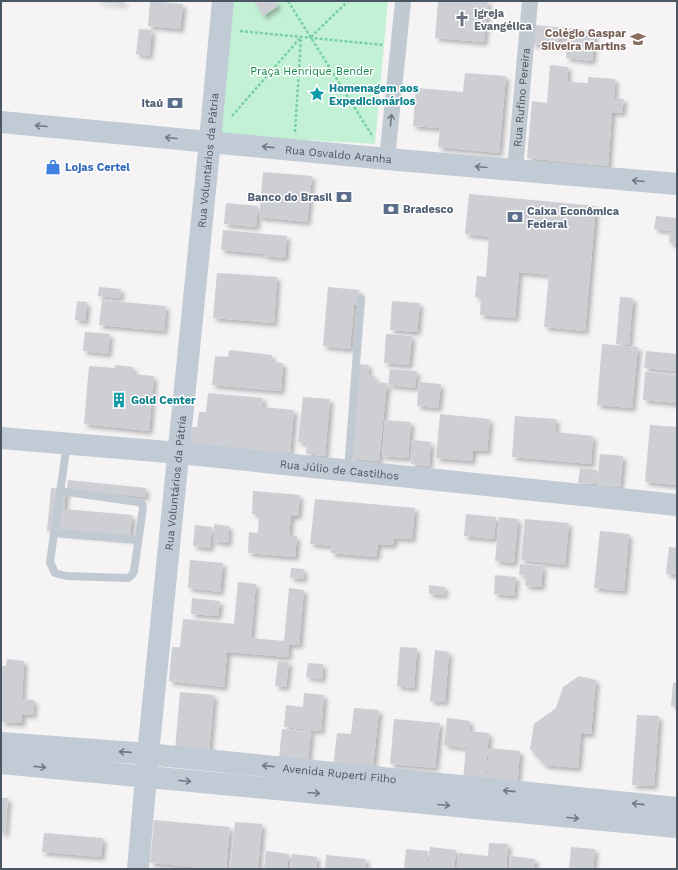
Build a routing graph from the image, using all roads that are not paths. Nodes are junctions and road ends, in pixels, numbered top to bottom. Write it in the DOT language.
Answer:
graph roads {
  1 [pos="223,1"];
  2 [pos="403,1"];
  3 [pos="530,1"];
  4 [pos="1,122"];
  5 [pos="210,142"];
  6 [pos="387,159"];
  7 [pos="515,170"];
  8 [pos="677,184"];
  9 [pos="362,299"];
  10 [pos="1,438"];
  11 [pos="67,444"];
  12 [pos="179,453"];
  13 [pos="348,471"];
  14 [pos="60,491"];
  15 [pos="677,505"];
  16 [pos="54,533"];
  17 [pos="138,540"];
  18 [pos="1,743"];
  19 [pos="148,754"];
  20 [pos="1,763"];
  21 [pos="146,778"];
  22 [pos="677,808"];
  23 [pos="677,827"];
  24 [pos="138,869"];
  1 -- 5 [label="main road, Rua Voluntários da Pátria"];
  6 -- 2 [label="street, one-way"];
  3 -- 7 [label="street, Rua Rufino Pereira"];
  5 -- 4 [label="main road, Rua Osvaldo Aranha, one-way"];
  6 -- 5 [label="main road, Rua Osvaldo Aranha, one-way"];
  5 -- 12 [label="main road, Rua Voluntários da Pátria"];
  7 -- 6 [label="main road, Rua Osvaldo Aranha, one-way"];
  8 -- 7 [label="main road, Rua Osvaldo Aranha, one-way"];
  9 -- 13 [label="lane"];
  10 -- 11 [label="main road, Rua Júlio de Castilhos"];
  11 -- 12 [label="main road, Rua Júlio de Castilhos"];
  11 -- 14 [label="lane"];
  12 -- 13 [label="main road, Rua Júlio de Castilhos"];
  12 -- 19 [label="main road, Rua Voluntários da Pátria"];
  13 -- 15 [label="main road, Rua Júlio de Castilhos"];
  14 -- 16 [label="lane"];
  14 -- 17 [label="lane"];
  16 -- 17 [label="lane"];
  16 -- 17 [label="lane"];
  19 -- 18 [label="main road, Avenida Ruperti Filho, one-way"];
  19 -- 21 [label="main road, Rua Voluntários da Pátria"];
  22 -- 19 [label="main road, Avenida Ruperti Filho, one-way"];
  20 -- 21 [label="main road, Avenida Ruperti Filho, one-way"];
  21 -- 23 [label="main road, Avenida Ruperti Filho, one-way"];
  21 -- 24 [label="main road, Rua Voluntários da Pátria"];
}
